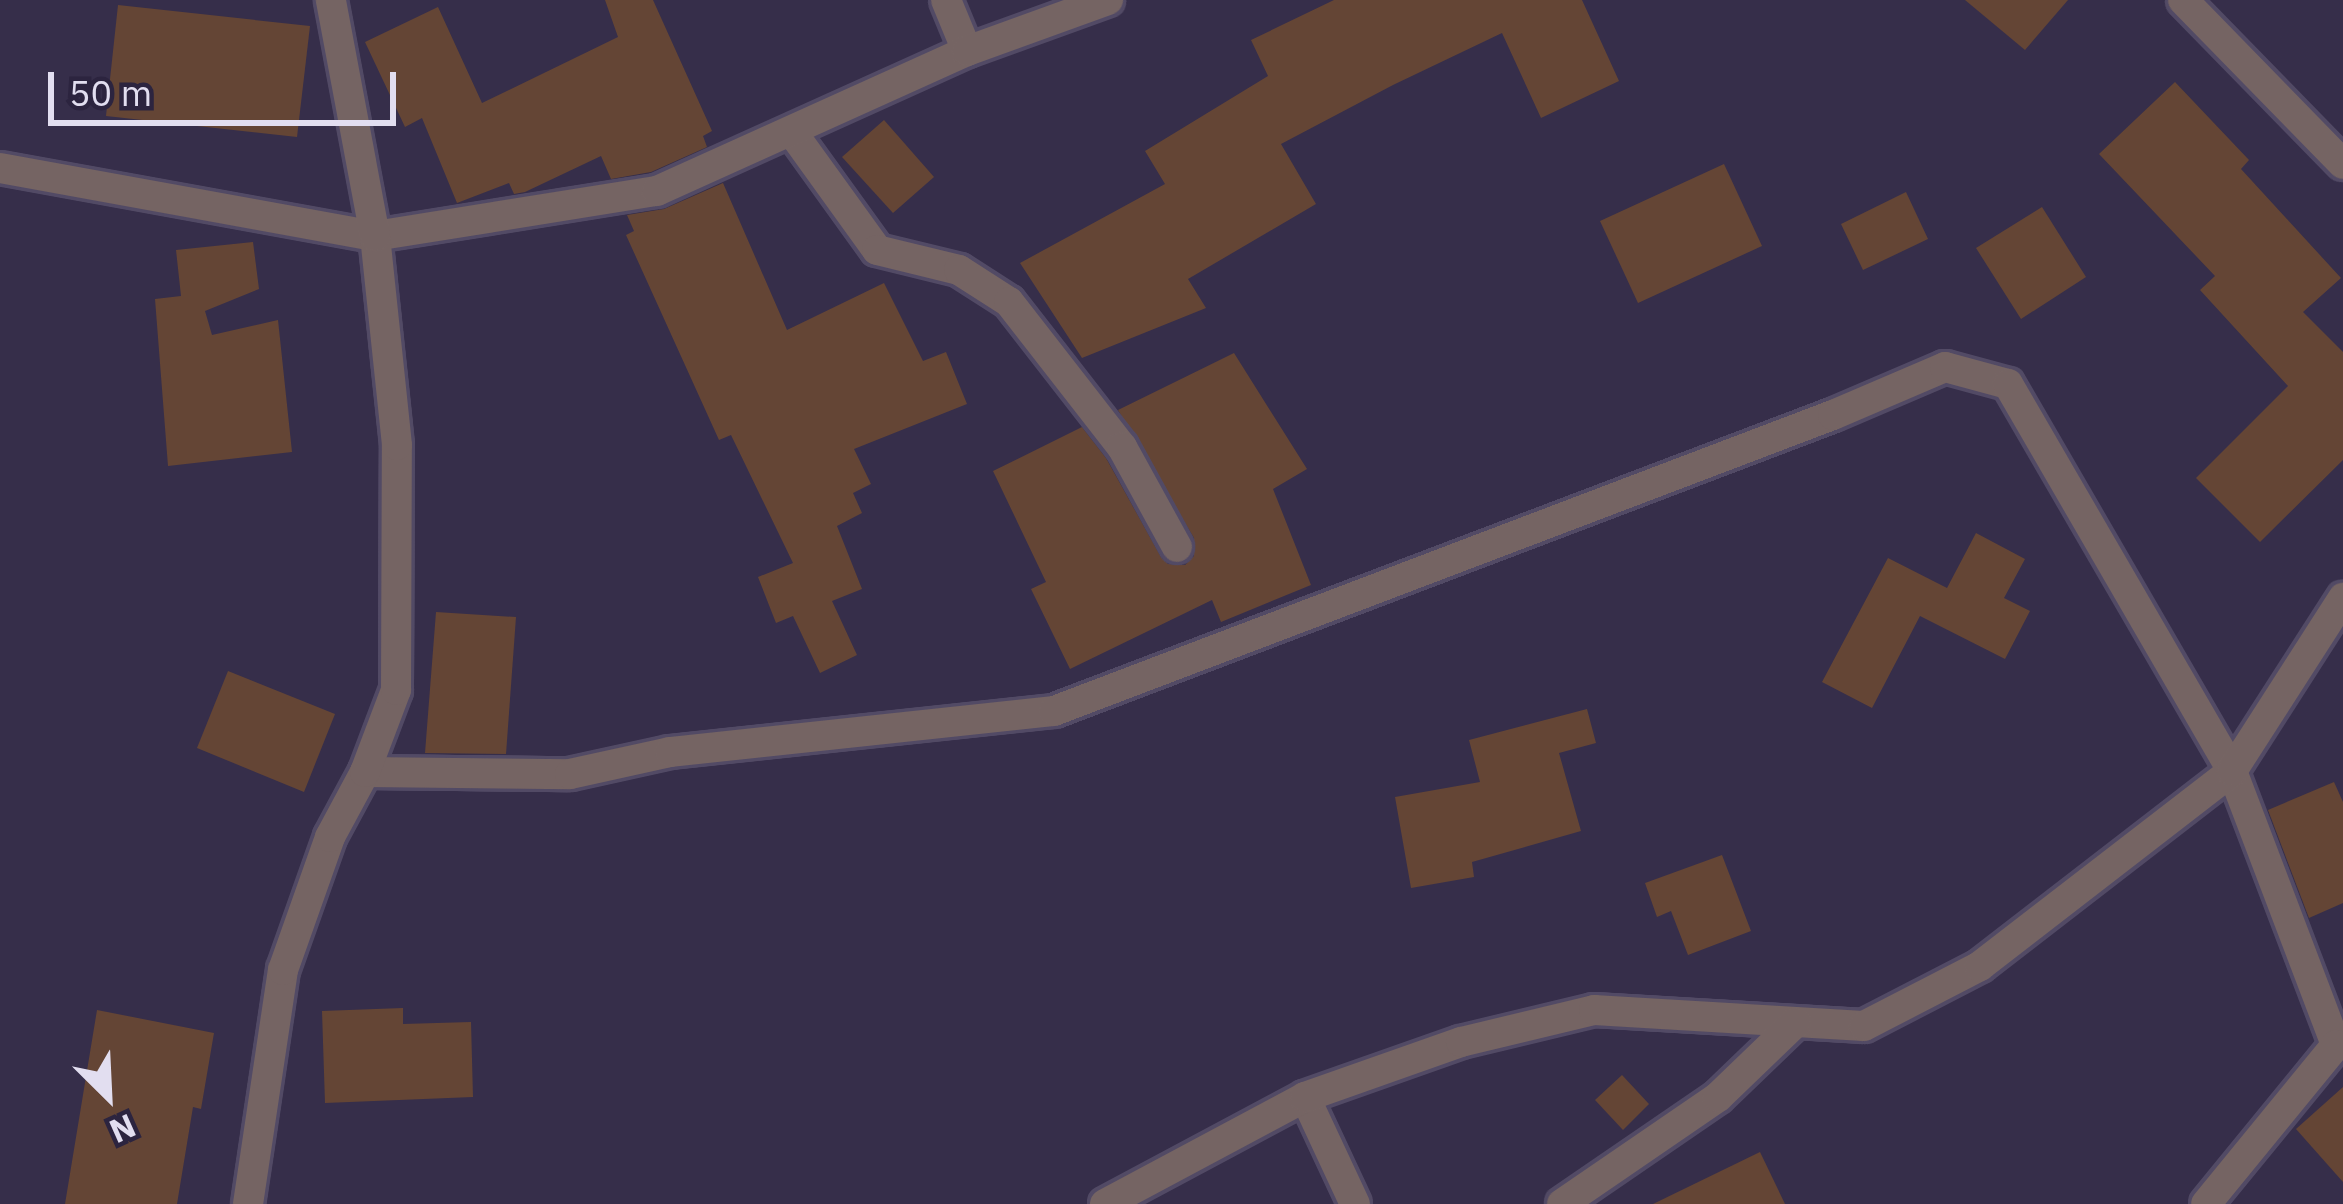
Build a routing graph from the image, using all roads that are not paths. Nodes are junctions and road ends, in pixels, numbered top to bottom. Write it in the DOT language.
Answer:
graph roads {
  1 [pos="331,0"];
  2 [pos="946,0"];
  3 [pos="1108,0"];
  4 [pos="2183,0"];
  5 [pos="967,51"];
  6 [pos="791,132"];
  7 [pos="2343,164"];
  8 [pos="0,168"];
  9 [pos="375,236"];
  10 [pos="1177,547"];
  11 [pos="2343,598"];
  12 [pos="2232,771"];
  13 [pos="365,772"];
  14 [pos="1796,1023"];
  15 [pos="1305,1097"];
  16 [pos="248,1204"];
  17 [pos="1105,1204"];
  18 [pos="1355,1204"];
  19 [pos="1562,1204"];
  20 [pos="2206,1204"];
  1 -- 9 [label="street"];
  2 -- 5 [label="street"];
  3 -- 5 [label="street"];
  4 -- 7 [label="street"];
  5 -- 6 [label="street"];
  6 -- 9 [label="street"];
  6 -- 10 [label="street"];
  8 -- 9 [label="street"];
  9 -- 13 [label="street"];
  11 -- 12 [label="street"];
  12 -- 13 [label="street"];
  12 -- 14 [label="street"];
  12 -- 20 [label="street"];
  13 -- 16 [label="street"];
  14 -- 15 [label="street"];
  14 -- 19 [label="street"];
  15 -- 17 [label="street"];
  15 -- 18 [label="street"];
}
